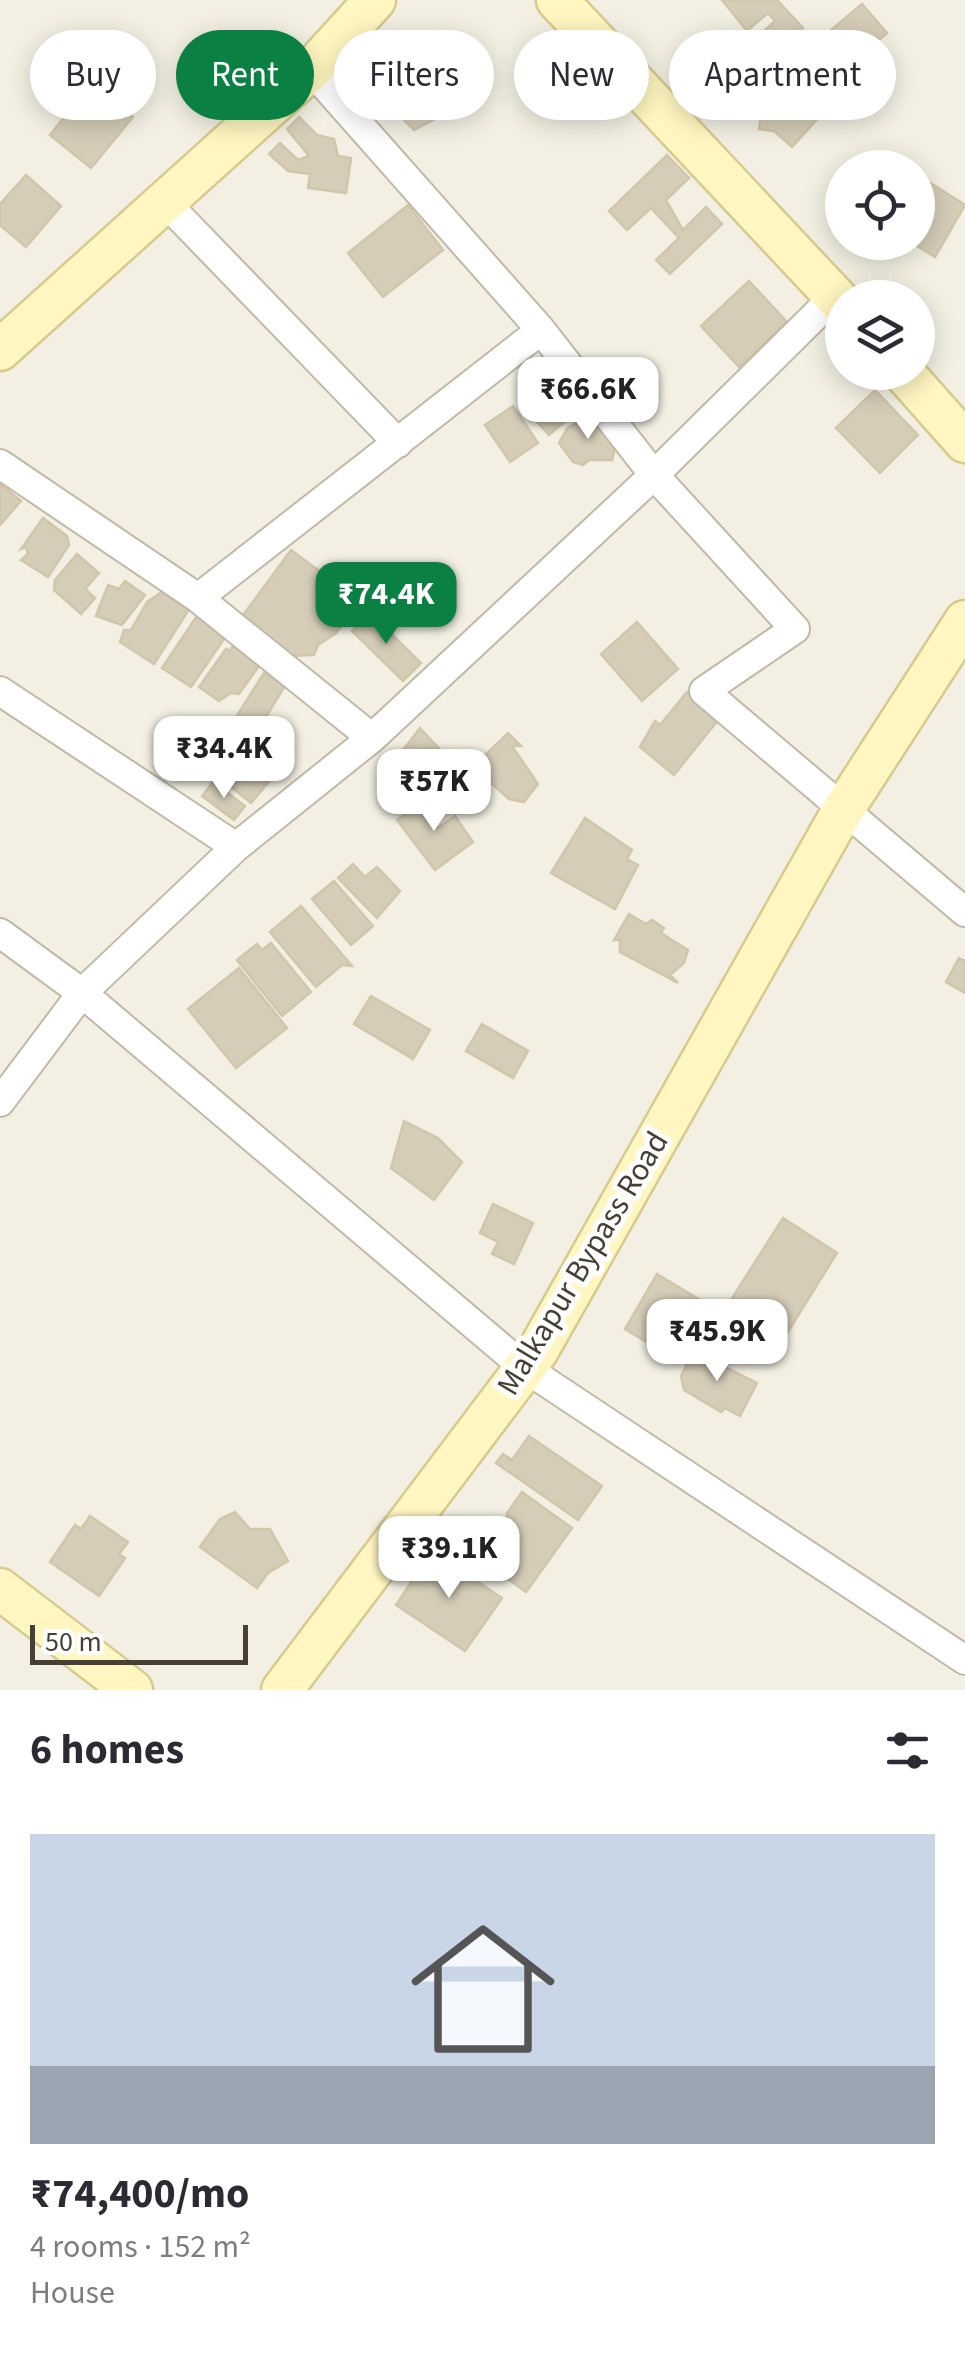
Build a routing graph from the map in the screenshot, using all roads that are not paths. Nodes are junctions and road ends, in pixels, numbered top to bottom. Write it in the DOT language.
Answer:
graph roads {
  1 [pos="375,0"];
  2 [pos="558,0"];
  3 [pos="314,67"];
  4 [pos="314,73"];
  5 [pos="256,120"];
  6 [pos="165,202"];
  7 [pos="825,285"];
  8 [pos="825,313"];
  9 [pos="541,330"];
  10 [pos="0,350"];
  11 [pos="919,390"];
  12 [pos="965,442"];
  13 [pos="398,443"];
  14 [pos="0,464"];
  15 [pos="654,475"];
  16 [pos="198,598"];
  17 [pos="965,621"];
  18 [pos="0,690"];
  19 [pos="372,738"];
  20 [pos="843,810"];
  21 [pos="236,847"];
  22 [pos="965,912"];
  23 [pos="0,933"];
  24 [pos="82,993"];
  25 [pos="0,1102"];
  26 [pos="525,1368"];
  27 [pos="0,1589"];
  28 [pos="965,1660"];
  29 [pos="132,1690"];
  30 [pos="282,1690"];
  1 -- 3 [label="street"];
  2 -- 7 [label="street"];
  4 -- 9 [label="street"];
  5 -- 6 [label="street"];
  6 -- 10 [label="street"];
  6 -- 13 [label="street"];
  8 -- 15 [label="street"];
  9 -- 13 [label="street"];
  9 -- 15 [label="street"];
  11 -- 12 [label="street"];
  13 -- 16 [label="street"];
  14 -- 16 [label="street"];
  15 -- 19 [label="street"];
  15 -- 20 [label="street"];
  16 -- 19 [label="street"];
  17 -- 20 [label="street, Malkapur Bypass Road"];
  18 -- 21 [label="street"];
  19 -- 21 [label="street"];
  20 -- 22 [label="street"];
  20 -- 26 [label="street, Malkapur Bypass Road"];
  21 -- 24 [label="street"];
  23 -- 24 [label="street"];
  24 -- 25 [label="street"];
  24 -- 26 [label="street"];
  26 -- 28 [label="street"];
  26 -- 30 [label="street, Malkapur Bypass Road"];
  27 -- 29 [label="street"];
}
